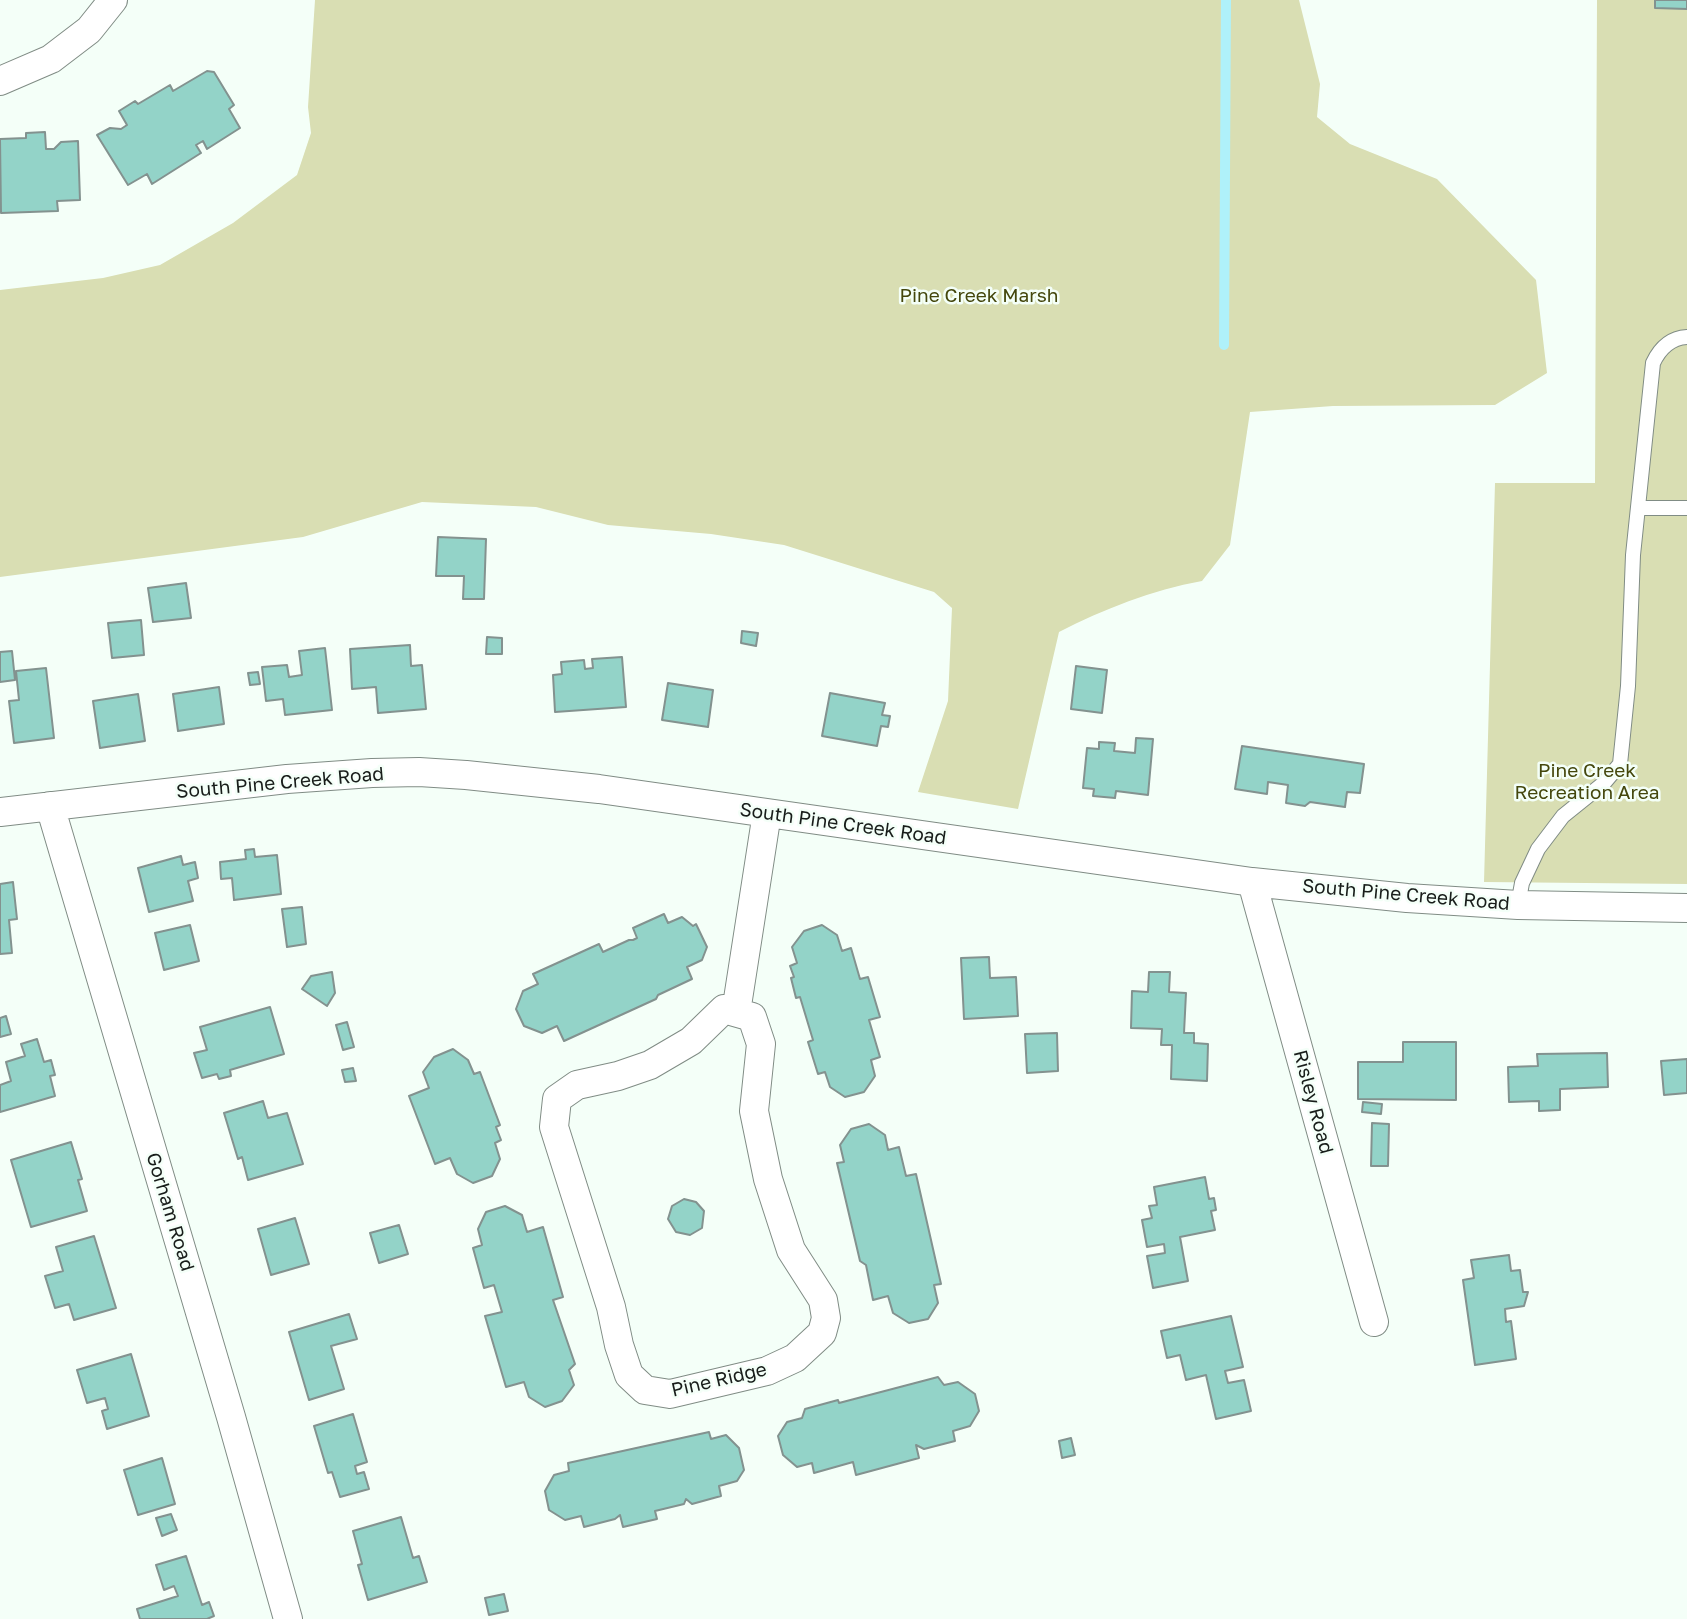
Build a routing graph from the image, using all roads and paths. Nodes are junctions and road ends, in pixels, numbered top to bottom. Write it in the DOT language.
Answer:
graph roads {
  1 [pos="113,0"];
  2 [pos="0,81"];
  3 [pos="1687,337"];
  4 [pos="1639,508"];
  5 [pos="1687,508"];
  6 [pos="50,806"];
  7 [pos="0,811"];
  8 [pos="767,813"];
  9 [pos="1252,881"];
  10 [pos="1518,905"];
  11 [pos="1687,908"];
  12 [pos="736,1012"];
  13 [pos="1374,1322"];
  14 [pos="288,1619"];
  1 -- 2 [label="street"];
  3 -- 4 [label="lane"];
  4 -- 5 [label="lane"];
  4 -- 10 [label="lane"];
  6 -- 7 [label="street, South Pine Creek Road"];
  6 -- 8 [label="street, South Pine Creek Road"];
  6 -- 14 [label="street, Gorham Road"];
  8 -- 9 [label="street, South Pine Creek Road"];
  8 -- 12 [label="street"];
  9 -- 10 [label="street, South Pine Creek Road"];
  9 -- 13 [label="street, Risley Road"];
  10 -- 11 [label="street, South Pine Creek Road"];
  12 -- 12 [label="street, Pine Ridge"];
}
